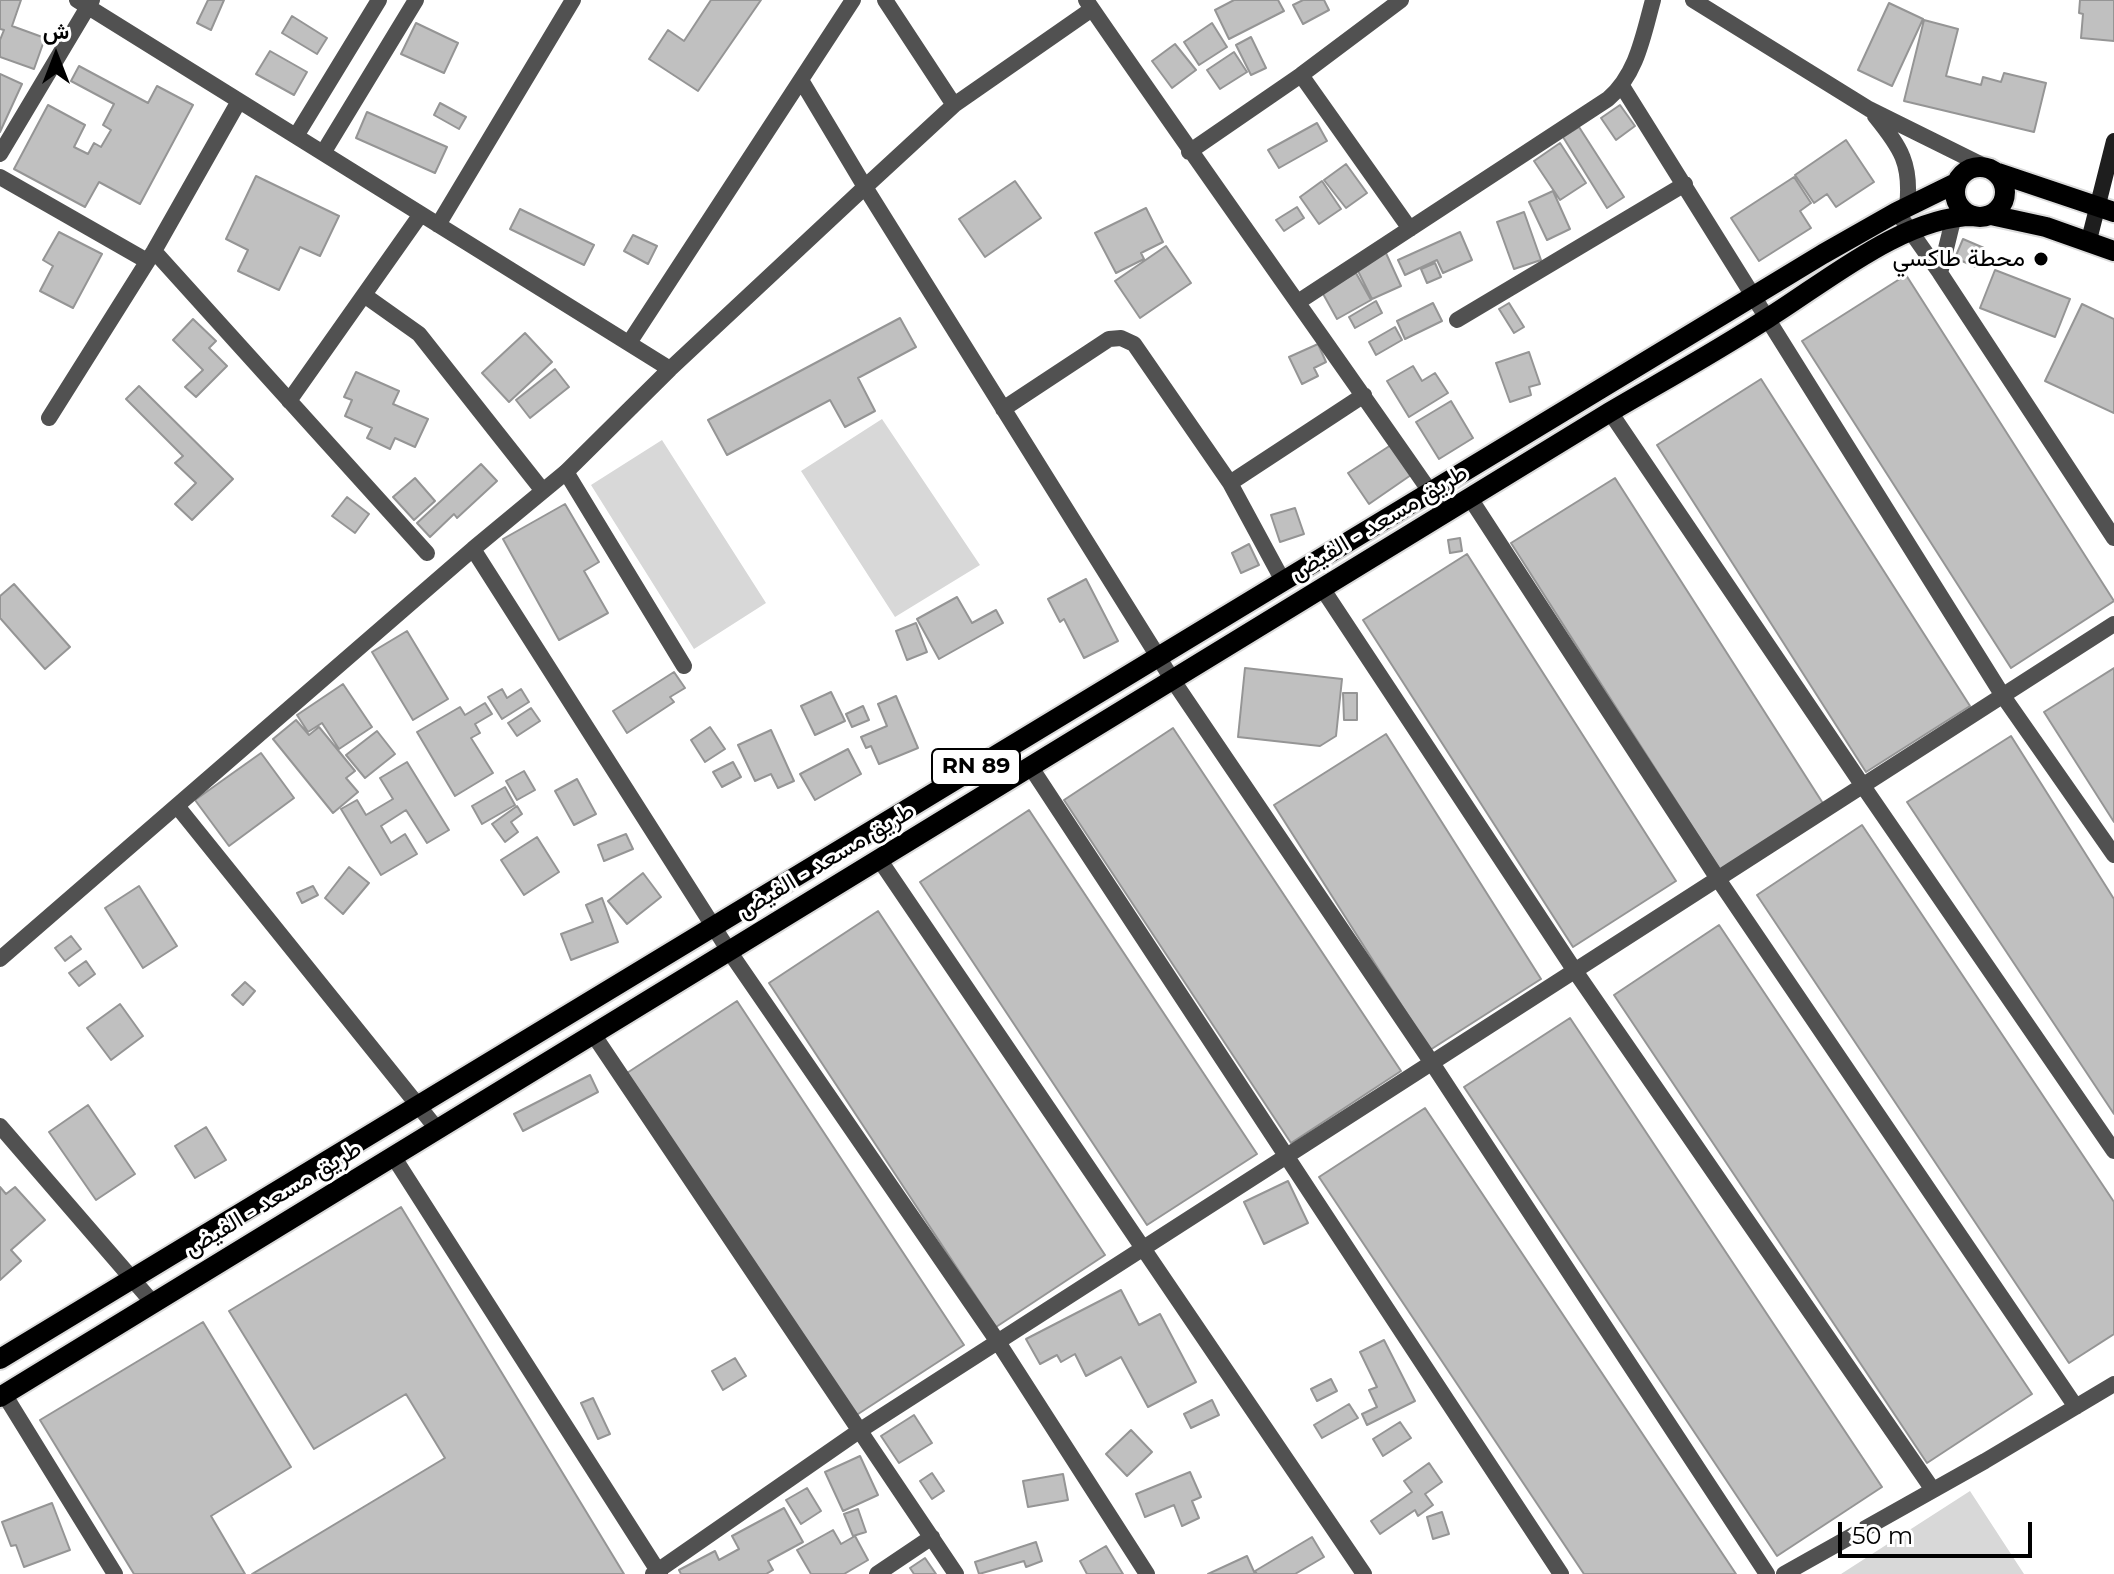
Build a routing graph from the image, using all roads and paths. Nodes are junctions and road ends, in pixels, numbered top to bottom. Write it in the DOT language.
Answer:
graph roads {
  1 [pos="379,0"];
  2 [pos="416,0"];
  3 [pos="573,0"];
  4 [pos="853,0"];
  5 [pos="885,0"];
  6 [pos="1401,0"];
  7 [pos="1653,0"];
  8 [pos="1693,0"];
  9 [pos="86,2"];
  10 [pos="1089,4"];
  11 [pos="1301,75"];
  12 [pos="801,80"];
  13 [pos="1622,86"];
  14 [pos="239,101"];
  15 [pos="954,105"];
  16 [pos="1869,109"];
  17 [pos="296,136"];
  18 [pos="2114,141"];
  19 [pos="1189,152"];
  20 [pos="323,153"];
  21 [pos="0,154"];
  22 [pos="1991,170"];
  23 [pos="0,177"];
  24 [pos="1956,183"];
  25 [pos="1685,184"];
  26 [pos="865,187"];
  27 [pos="2106,208"];
  28 [pos="1902,209"];
  29 [pos="421,214"];
  30 [pos="1973,216"];
  31 [pos="438,225"];
  32 [pos="1410,229"];
  33 [pos="1910,231"];
  34 [pos="2089,240"];
  35 [pos="2114,251"];
  36 [pos="150,256"];
  37 [pos="1940,273"];
  38 [pos="364,295"];
  39 [pos="1755,298"];
  40 [pos="1298,302"];
  41 [pos="1767,319"];
  42 [pos="1457,320"];
  43 [pos="629,343"];
  44 [pos="670,369"];
  45 [pos="1364,395"];
  46 [pos="289,401"];
  47 [pos="1003,409"];
  48 [pos="1610,412"];
  49 [pos="49,418"];
  50 [pos="566,472"];
  51 [pos="1230,483"];
  52 [pos="543,491"];
  53 [pos="1431,492"];
  54 [pos="1470,498"];
  55 [pos="1445,513"];
  56 [pos="2108,515"];
  57 [pos="2114,538"];
  58 [pos="473,549"];
  59 [pos="427,553"];
  60 [pos="1283,581"];
  61 [pos="1322,588"];
  62 [pos="2114,624"];
  63 [pos="1158,657"];
  64 [pos="684,666"];
  65 [pos="1172,679"];
  66 [pos="2003,696"];
  67 [pos="1030,766"];
  68 [pos="1863,786"];
  69 [pos="177,806"];
  70 [pos="2114,855"];
  71 [pos="879,859"];
  72 [pos="1718,879"];
  73 [pos="713,926"];
  74 [pos="729,951"];
  75 [pos="0,959"];
  76 [pos="1575,971"];
  77 [pos="593,1034"];
  78 [pos="1432,1063"];
  79 [pos="417,1104"];
  80 [pos="0,1126"];
  81 [pos="437,1129"];
  82 [pos="2114,1151"];
  83 [pos="393,1156"];
  84 [pos="1287,1156"];
  85 [pos="1144,1248"];
  86 [pos="131,1278"];
  87 [pos="153,1303"];
  88 [pos="998,1342"];
  89 [pos="1,1355"];
  90 [pos="2114,1384"];
  91 [pos="2,1396"];
  92 [pos="2076,1407"];
  93 [pos="859,1431"];
  94 [pos="1933,1490"];
  95 [pos="932,1537"];
  96 [pos="657,1573"];
  97 [pos="115,1574"];
  98 [pos="877,1574"];
  99 [pos="956,1574"];
  100 [pos="1147,1574"];
  101 [pos="1364,1574"];
  102 [pos="1561,1574"];
  103 [pos="1767,1574"];
  104 [pos="1784,1574"];
  1 -- 17 [label="street"];
  2 -- 20 [label="street"];
  3 -- 31 [label="street"];
  4 -- 12 [label="street"];
  5 -- 15 [label="street"];
  6 -- 11 [label="street"];
  7 -- 13 [label="street"];
  8 -- 16 [label="street"];
  9 -- 14 [label="street"];
  9 -- 21 [label="street"];
  10 -- 15 [label="street"];
  10 -- 19 [label="street"];
  11 -- 19 [label="street"];
  11 -- 32 [label="street"];
  12 -- 26 [label="street"];
  12 -- 43 [label="street"];
  13 -- 25 [label="street"];
  13 -- 32 [label="street"];
  14 -- 17 [label="street"];
  14 -- 36 [label="street"];
  15 -- 26 [label="street"];
  16 -- 22 [label="street"];
  16 -- 28 [label="street"];
  17 -- 20 [label="street"];
  18 -- 27 [label="main road"];
  19 -- 40 [label="street"];
  20 -- 29 [label="street"];
  22 -- 24 [label="main road"];
  22 -- 27 [label="main road"];
  22 -- 30 [label="main road"];
  23 -- 36 [label="street"];
  24 -- 28 [label="main road, طريق مسعد - الفيض / RN 89"];
  24 -- 30 [label="main road"];
  25 -- 39 [label="street"];
  25 -- 42 [label="street"];
  26 -- 44 [label="street"];
  26 -- 47 [label="street"];
  27 -- 34 [label="main road"];
  28 -- 33 [label="street"];
  28 -- 39 [label="main road, طريق مسعد - الفيض / RN 89"];
  29 -- 31 [label="street"];
  29 -- 38 [label="street"];
  30 -- 33 [label="main road, طريق مسعد - الفيض / RN 89"];
  30 -- 34 [label="main road, طريق مسعد - الفيض / RN 89"];
  30 -- 37 [label="street"];
  31 -- 43 [label="street"];
  32 -- 40 [label="street"];
  33 -- 37 [label="street"];
  33 -- 41 [label="main road, طريق مسعد - الفيض / RN 89"];
  34 -- 35 [label="main road, طريق مسعد - الفيض / RN 89"];
  36 -- 46 [label="street"];
  36 -- 49 [label="street"];
  37 -- 56 [label="street"];
  38 -- 46 [label="street"];
  38 -- 52 [label="street"];
  39 -- 41 [label="street"];
  39 -- 53 [label="main road, طريق مسعد - الفيض / RN 89"];
  40 -- 45 [label="street"];
  41 -- 48 [label="main road, طريق مسعد - الفيض / RN 89"];
  41 -- 66 [label="street"];
  43 -- 44 [label="street"];
  44 -- 50 [label="street"];
  45 -- 51 [label="street"];
  45 -- 53 [label="street"];
  46 -- 59 [label="street"];
  47 -- 51 [label="street"];
  47 -- 63 [label="street"];
  48 -- 54 [label="main road, طريق مسعد - الفيض / RN 89"];
  48 -- 68 [label="street"];
  50 -- 52 [label="street"];
  50 -- 64 [label="street"];
  51 -- 60 [label="street"];
  52 -- 58 [label="street"];
  53 -- 55 [label="street"];
  53 -- 60 [label="main road, طريق مسعد - الفيض / RN 89"];
  54 -- 55 [label="main road, طريق مسعد - الفيض / RN 89"];
  54 -- 72 [label="street"];
  55 -- 61 [label="main road, طريق مسعد - الفيض / RN 89"];
  56 -- 57 [label="street"];
  58 -- 69 [label="street"];
  58 -- 73 [label="street"];
  60 -- 63 [label="main road, طريق مسعد - الفيض / RN 89"];
  61 -- 65 [label="main road, طريق مسعد - الفيض / RN 89"];
  61 -- 76 [label="street"];
  62 -- 66 [label="street"];
  63 -- 65 [label="street"];
  63 -- 73 [label="main road, طريق مسعد - الفيض / RN 89"];
  65 -- 67 [label="main road, طريق مسعد - الفيض / RN 89"];
  65 -- 78 [label="street"];
  66 -- 68 [label="street"];
  66 -- 70 [label="street"];
  67 -- 71 [label="main road, طريق مسعد - الفيض / RN 89"];
  67 -- 84 [label="street"];
  68 -- 72 [label="street"];
  68 -- 82 [label="street"];
  69 -- 75 [label="street"];
  69 -- 79 [label="street"];
  71 -- 74 [label="main road, طريق مسعد - الفيض / RN 89"];
  71 -- 85 [label="street"];
  72 -- 76 [label="street"];
  72 -- 92 [label="street"];
  73 -- 74 [label="street"];
  73 -- 79 [label="main road, طريق مسعد - الفيض / RN 89"];
  74 -- 77 [label="main road, طريق مسعد - الفيض / RN 89"];
  74 -- 88 [label="street"];
  76 -- 78 [label="street"];
  76 -- 94 [label="street"];
  77 -- 81 [label="main road, طريق مسعد - الفيض / RN 89"];
  77 -- 93 [label="street"];
  78 -- 84 [label="street"];
  78 -- 103 [label="street"];
  79 -- 81 [label="street"];
  79 -- 86 [label="main road, طريق مسعد - الفيض / RN 89"];
  80 -- 86 [label="street"];
  81 -- 83 [label="main road, طريق مسعد - الفيض / RN 89"];
  83 -- 87 [label="main road, طريق مسعد - الفيض / RN 89"];
  83 -- 96 [label="street"];
  84 -- 85 [label="street"];
  84 -- 102 [label="street"];
  85 -- 88 [label="street"];
  85 -- 101 [label="street"];
  86 -- 87 [label="street"];
  86 -- 89 [label="main road, طريق مسعد - الفيض / RN 89"];
  87 -- 91 [label="main road, طريق مسعد - الفيض / RN 89"];
  88 -- 93 [label="street"];
  88 -- 100 [label="street"];
  90 -- 92 [label="street"];
  91 -- 97 [label="street"];
  92 -- 94 [label="street"];
  93 -- 95 [label="street"];
  93 -- 96 [label="street"];
  94 -- 104 [label="street"];
  95 -- 98 [label="street"];
  95 -- 99 [label="street"];
}
